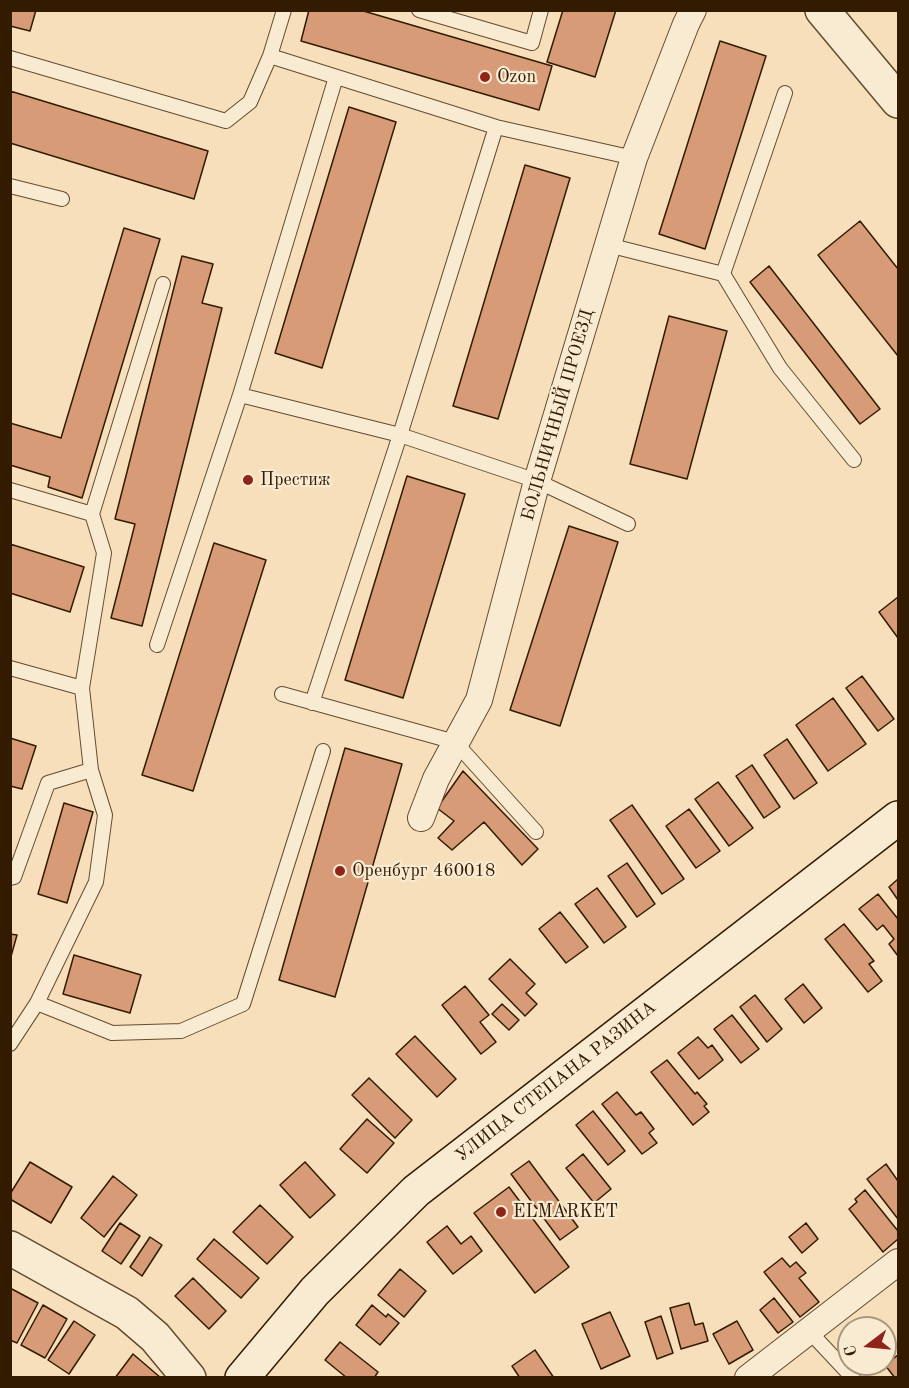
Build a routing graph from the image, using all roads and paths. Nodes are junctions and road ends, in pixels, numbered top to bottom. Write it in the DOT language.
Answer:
graph roads {
  1 [pos="284,10"];
  2 [pos="418,10"];
  3 [pos="541,10"];
  4 [pos="693,10"];
  5 [pos="822,10"];
  6 [pos="270,56"];
  7 [pos="10,58"];
  8 [pos="336,77"];
  9 [pos="785,93"];
  10 [pos="898,101"];
  11 [pos="495,127"];
  12 [pos="634,158"];
  13 [pos="10,186"];
  14 [pos="62,199"];
  15 [pos="608,245"];
  16 [pos="723,274"];
  17 [pos="163,284"];
  18 [pos="240,395"];
  19 [pos="400,435"];
  20 [pos="854,459"];
  21 [pos="537,481"];
  22 [pos="10,490"];
  23 [pos="92,514"];
  24 [pos="628,524"];
  25 [pos="157,645"];
  26 [pos="10,668"];
  27 [pos="82,688"];
  28 [pos="282,694"];
  29 [pos="312,703"];
  30 [pos="455,742"];
  31 [pos="323,751"];
  32 [pos="91,770"];
  33 [pos="421,818"];
  34 [pos="898,818"];
  35 [pos="537,832"];
  36 [pos="10,878"];
  37 [pos="37,1003"];
  38 [pos="10,1044"];
  39 [pos="10,1248"];
  40 [pos="898,1262"];
  41 [pos="808,1331"];
  42 [pos="189,1377"];
  43 [pos="242,1377"];
  44 [pos="748,1377"];
  45 [pos="853,1377"];
  1 -- 6 [label="lane"];
  2 -- 3 [label="lane"];
  4 -- 12 [label="street, БОЛЬНИЧНЫЙ ПРОЕЗД"];
  5 -- 10 [label="main road"];
  6 -- 7 [label="lane"];
  6 -- 8 [label="lane"];
  8 -- 11 [label="lane"];
  8 -- 18 [label="lane"];
  9 -- 16 [label="lane"];
  11 -- 12 [label="lane"];
  11 -- 19 [label="lane"];
  12 -- 15 [label="street, БОЛЬНИЧНЫЙ ПРОЕЗД"];
  13 -- 14 [label="lane"];
  15 -- 16 [label="lane"];
  15 -- 21 [label="street, БОЛЬНИЧНЫЙ ПРОЕЗД"];
  16 -- 20 [label="lane"];
  17 -- 23 [label="lane"];
  18 -- 19 [label="lane"];
  18 -- 25 [label="lane"];
  19 -- 21 [label="lane"];
  19 -- 29 [label="lane"];
  21 -- 24 [label="lane"];
  21 -- 30 [label="street, БОЛЬНИЧНЫЙ ПРОЕЗД"];
  22 -- 23 [label="lane"];
  23 -- 27 [label="lane"];
  26 -- 27 [label="lane"];
  27 -- 32 [label="lane"];
  28 -- 29 [label="lane"];
  29 -- 30 [label="lane"];
  30 -- 33 [label="street, БОЛЬНИЧНЫЙ ПРОЕЗД"];
  30 -- 35 [label="lane"];
  31 -- 37 [label="lane"];
  32 -- 36 [label="lane"];
  32 -- 37 [label="lane"];
  34 -- 43 [label="main road, УЛИЦА СТЕПАНА РАЗИНА"];
  37 -- 38 [label="lane"];
  39 -- 42 [label="main road"];
  40 -- 41 [label="street"];
  41 -- 44 [label="street"];
  41 -- 45 [label="lane"];
}
